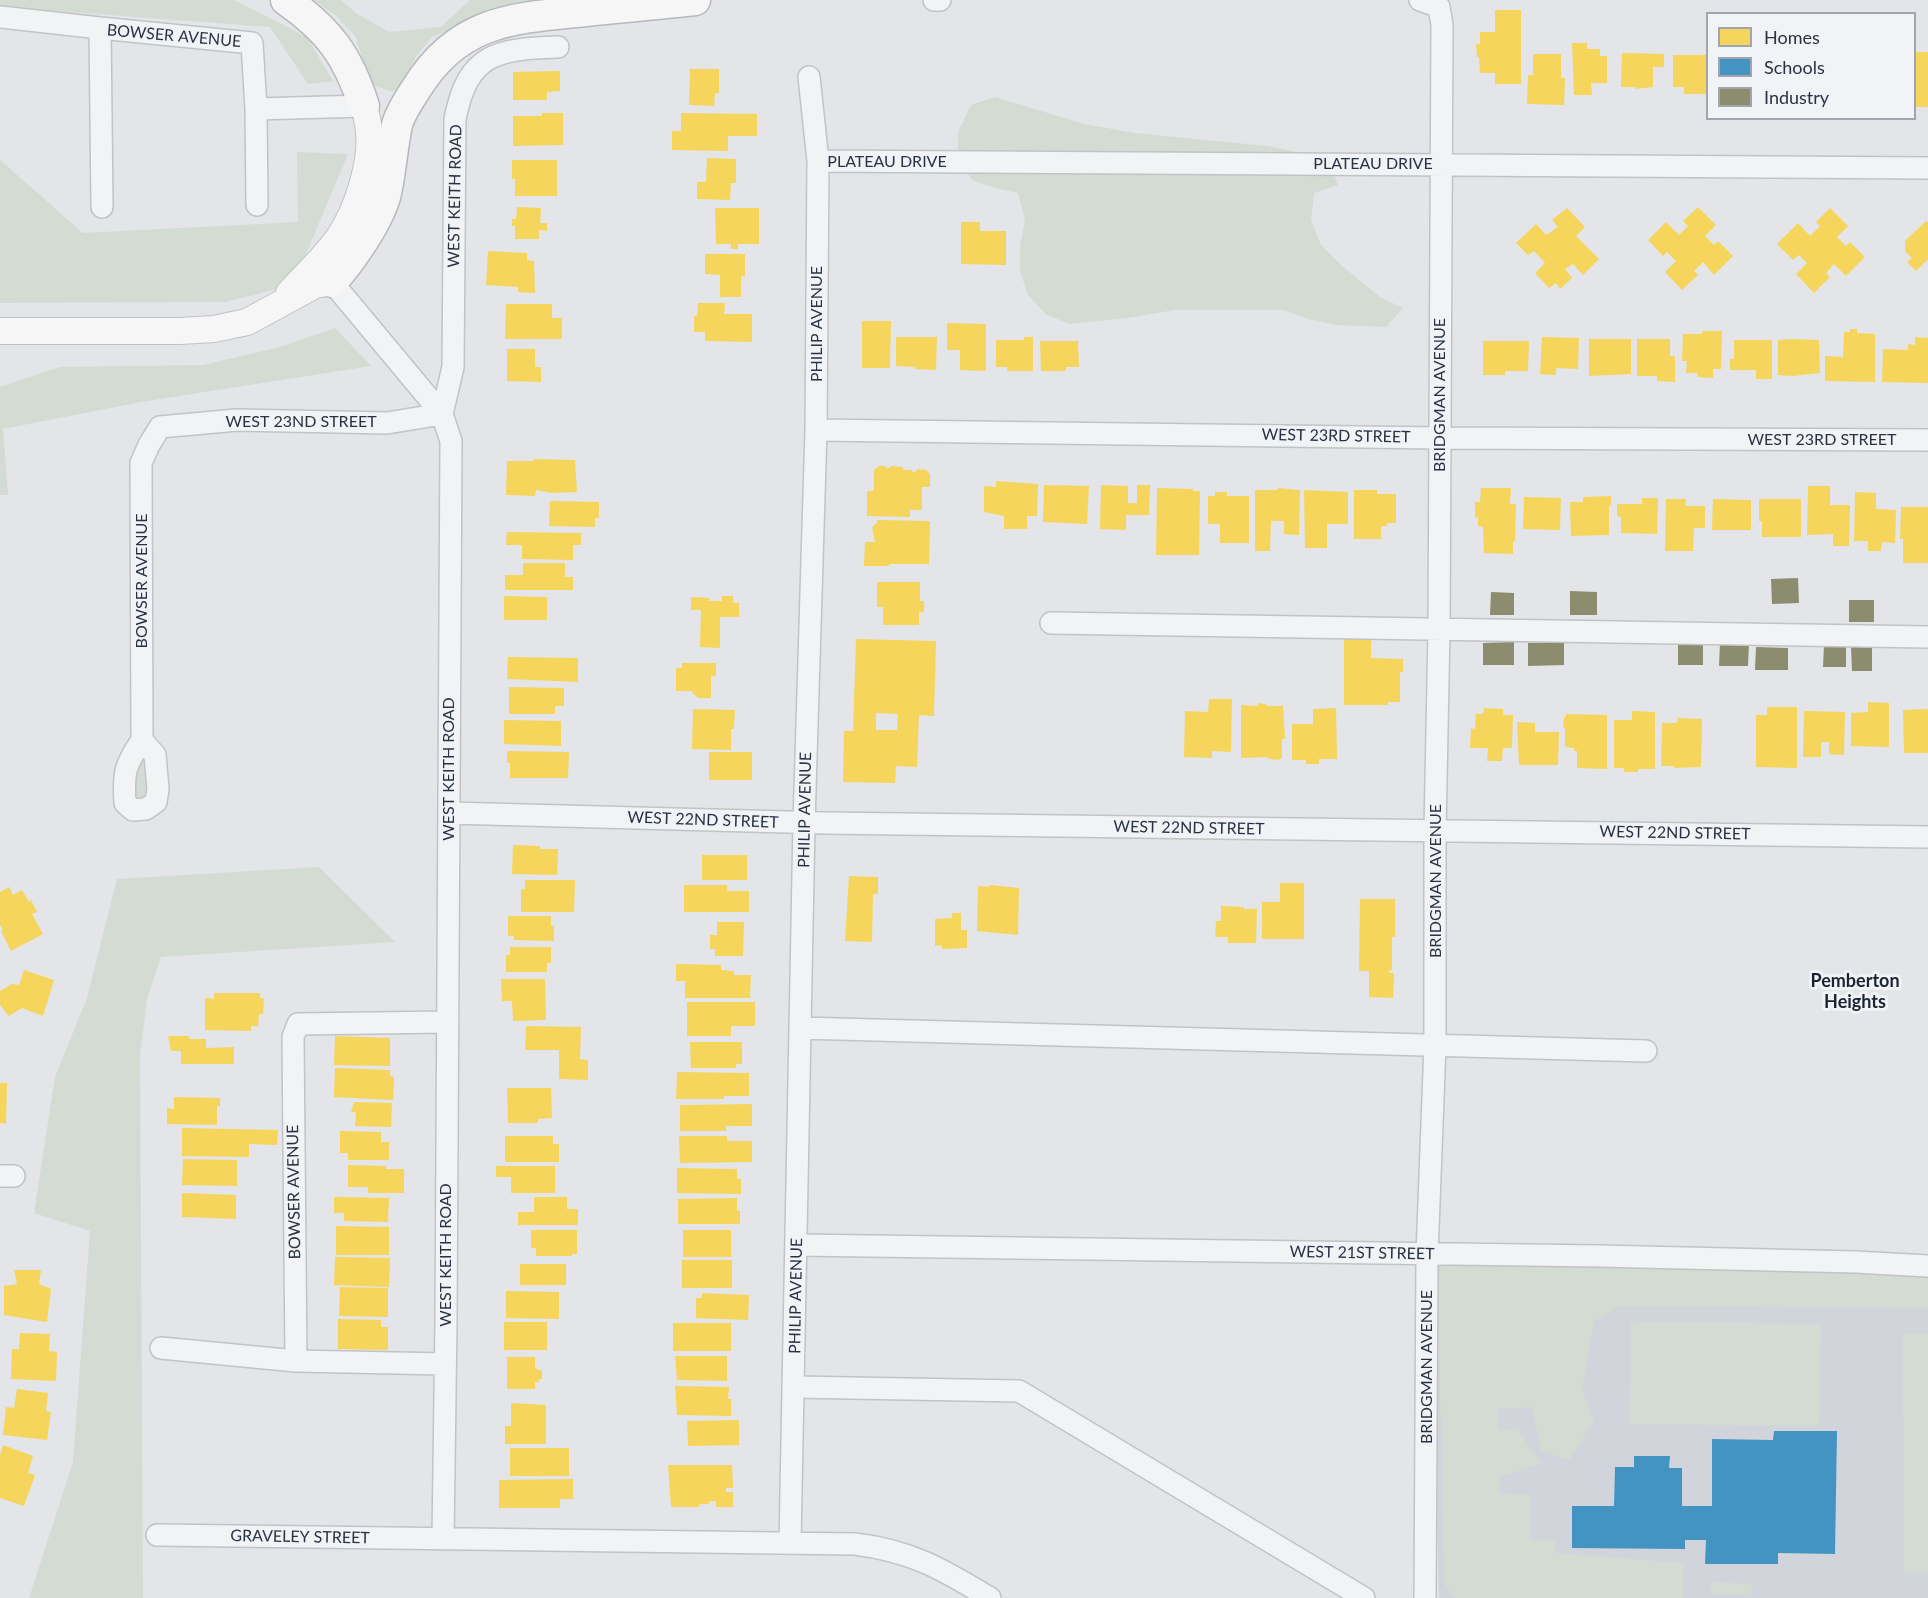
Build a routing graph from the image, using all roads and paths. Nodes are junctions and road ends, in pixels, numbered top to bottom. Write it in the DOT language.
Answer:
graph roads {
  1 [pos="286,0"];
  2 [pos="695,0"];
  3 [pos="934,0"];
  4 [pos="940,0"];
  5 [pos="1420,0"];
  6 [pos="0,17"];
  7 [pos="100,28"];
  8 [pos="558,47"];
  9 [pos="809,77"];
  10 [pos="364,106"];
  11 [pos="256,109"];
  12 [pos="818,161"];
  13 [pos="1442,164"];
  14 [pos="1928,168"];
  15 [pos="257,205"];
  16 [pos="102,207"];
  17 [pos="349,219"];
  18 [pos="332,282"];
  19 [pos="278,304"];
  20 [pos="0,318"];
  21 [pos="0,331"];
  22 [pos="34,331"];
  23 [pos="0,339"];
  24 [pos="442,414"];
  25 [pos="160,427"];
  26 [pos="816,430"];
  27 [pos="1439,438"];
  28 [pos="1928,440"];
  29 [pos="1051,623"];
  30 [pos="1439,630"];
  31 [pos="1928,637"];
  32 [pos="142,740"];
  33 [pos="450,813"];
  34 [pos="804,823"];
  35 [pos="1435,830"];
  36 [pos="1928,837"];
  37 [pos="447,1022"];
  38 [pos="801,1028"];
  39 [pos="1436,1045"];
  40 [pos="1646,1051"];
  41 [pos="797,1245"];
  42 [pos="1427,1255"];
  43 [pos="1928,1266"];
  44 [pos="161,1348"];
  45 [pos="296,1360"];
  46 [pos="445,1364"];
  47 [pos="794,1387"];
  48 [pos="158,1535"];
  49 [pos="443,1539"];
  50 [pos="790,1543"];
  51 [pos="990,1598"];
  52 [pos="1364,1598"];
  53 [pos="1425,1598"];
  1 -- 10 [label="highway"];
  2 -- 18 [label="highway"];
  3 -- 4 [label="street"];
  5 -- 13 [label="street, BRIDGMAN AVENUE"];
  6 -- 7 [label="street"];
  7 -- 11 [label="street, BOWSER AVENUE"];
  7 -- 16 [label="street, BOWSER AVENUE"];
  8 -- 24 [label="street, WEST KEITH ROAD"];
  9 -- 12 [label="street, PHILIP AVENUE"];
  10 -- 11 [label="street"];
  10 -- 17 [label="main road"];
  11 -- 15 [label="street, BOWSER AVENUE"];
  12 -- 13 [label="street, PLATEAU DRIVE"];
  12 -- 26 [label="street, PHILIP AVENUE"];
  13 -- 14 [label="street, PLATEAU DRIVE"];
  13 -- 27 [label="street, BRIDGMAN AVENUE"];
  17 -- 18 [label="main road"];
  17 -- 19 [label="main road"];
  18 -- 19 [label="main road"];
  18 -- 24 [label="street, WEST KEITH ROAD"];
  19 -- 22 [label="main road"];
  20 -- 22 [label="main road"];
  21 -- 22 [label="main road"];
  22 -- 23 [label="main road"];
  24 -- 25 [label="street, WEST 23ND STREET"];
  24 -- 33 [label="street, WEST KEITH ROAD"];
  25 -- 32 [label="street, BOWSER AVENUE"];
  26 -- 27 [label="street, WEST 23RD STREET"];
  26 -- 34 [label="street, PHILIP AVENUE"];
  27 -- 28 [label="street, WEST 23RD STREET"];
  27 -- 30 [label="street, BRIDGMAN AVENUE"];
  29 -- 30 [label="street"];
  30 -- 31 [label="street"];
  30 -- 35 [label="street, BRIDGMAN AVENUE"];
  33 -- 34 [label="street, WEST 22ND STREET"];
  33 -- 37 [label="street, WEST KEITH ROAD"];
  34 -- 35 [label="street, WEST 22ND STREET"];
  34 -- 38 [label="street, PHILIP AVENUE"];
  35 -- 36 [label="street, WEST 22ND STREET"];
  35 -- 39 [label="street, BRIDGMAN AVENUE"];
  37 -- 45 [label="street, BOWSER AVENUE"];
  37 -- 46 [label="street, WEST KEITH ROAD"];
  38 -- 39 [label="street"];
  38 -- 41 [label="street, PHILIP AVENUE"];
  39 -- 40 [label="street"];
  39 -- 42 [label="street, BRIDGMAN AVENUE"];
  41 -- 42 [label="street, WEST 21ST STREET"];
  41 -- 47 [label="street, PHILIP AVENUE"];
  42 -- 43 [label="street, WEST 21ST STREET"];
  42 -- 53 [label="street, BRIDGMAN AVENUE"];
  44 -- 45 [label="street"];
  45 -- 46 [label="street"];
  46 -- 49 [label="street, WEST KEITH ROAD"];
  47 -- 50 [label="street, PHILIP AVENUE"];
  47 -- 52 [label="street"];
  48 -- 49 [label="street, GRAVELEY STREET"];
  49 -- 50 [label="street"];
  50 -- 51 [label="street"];
}
